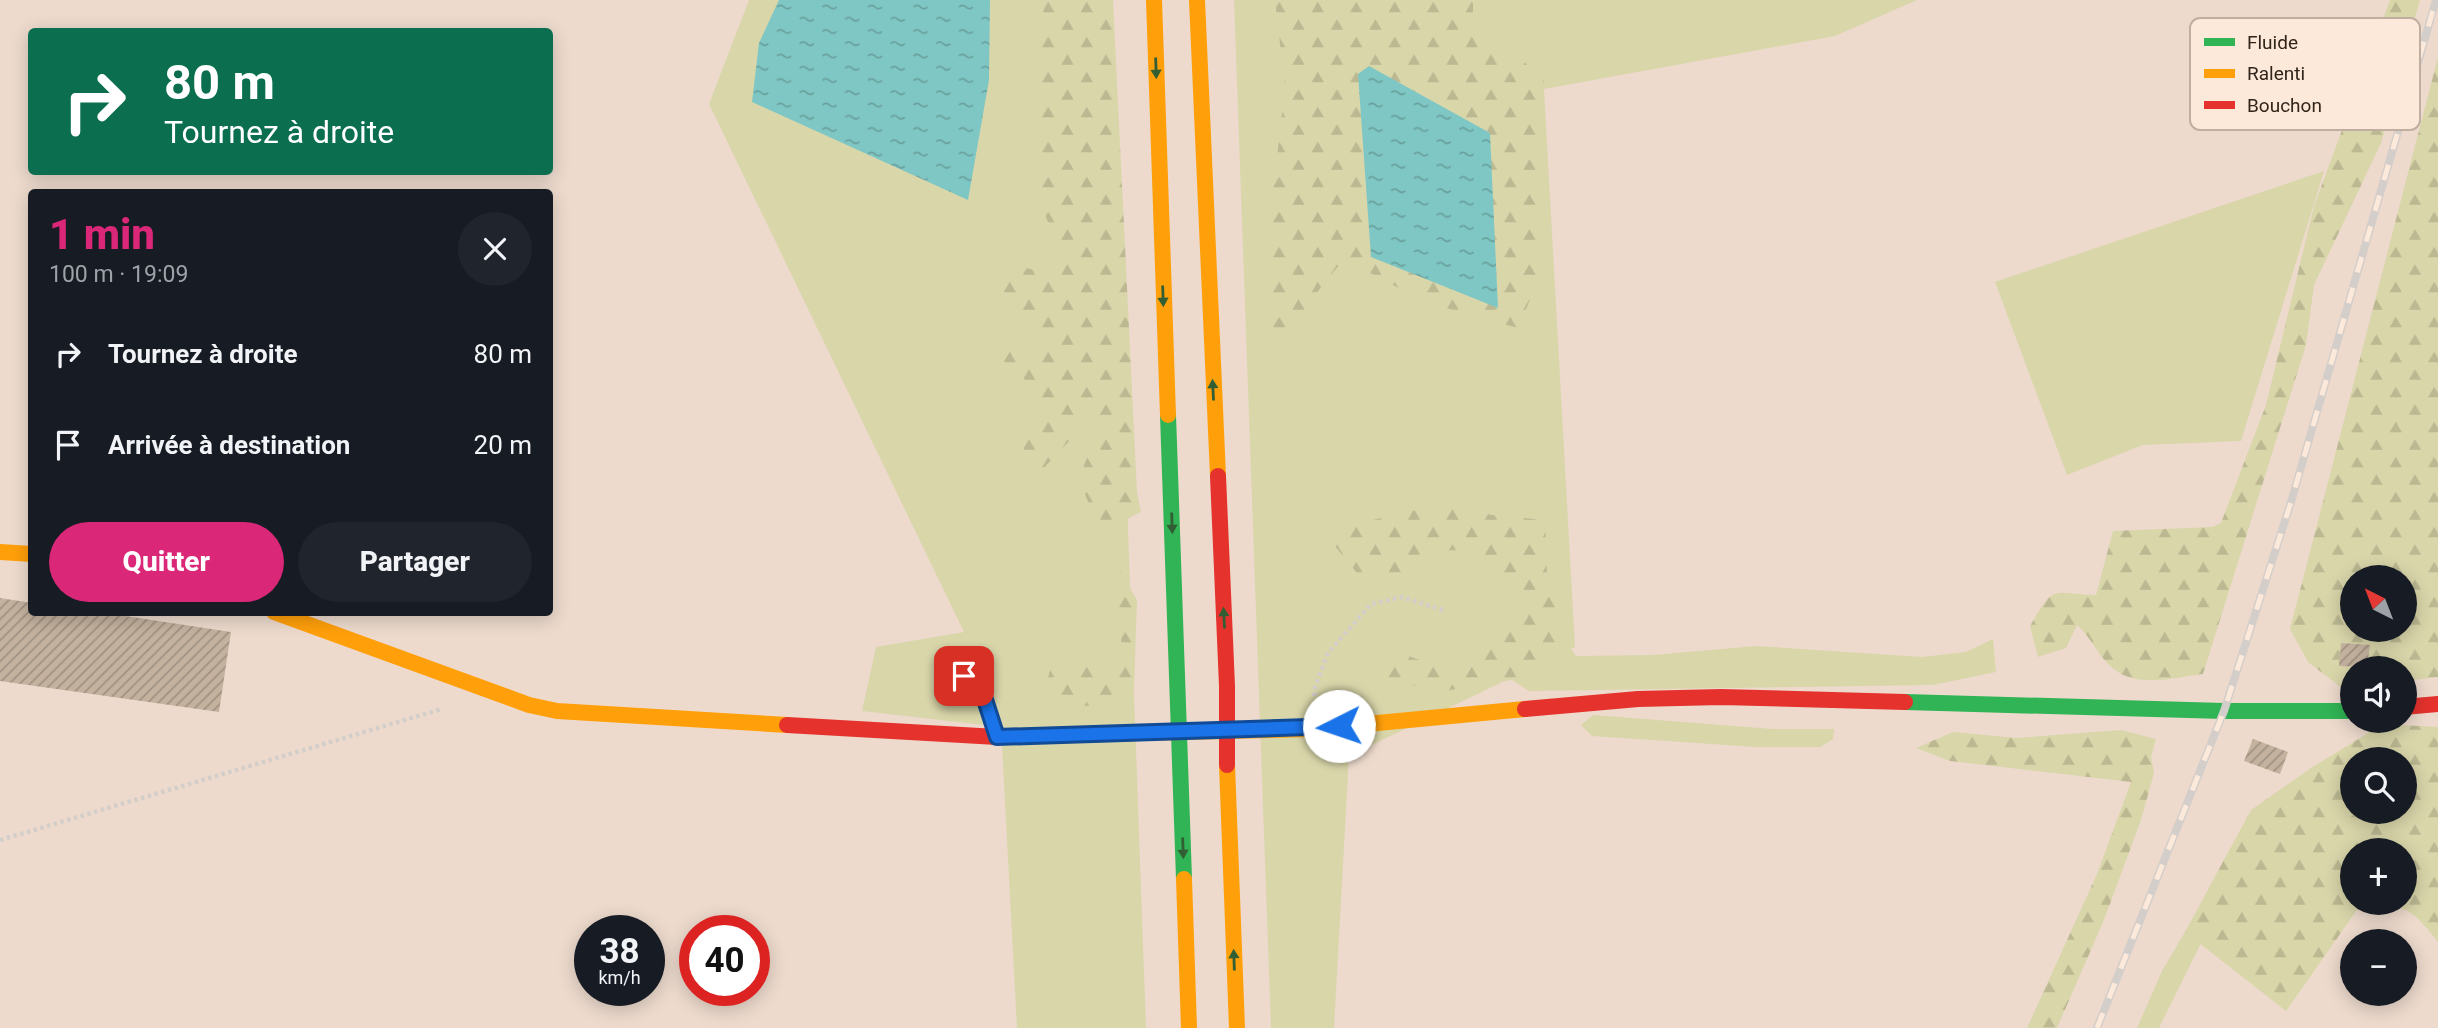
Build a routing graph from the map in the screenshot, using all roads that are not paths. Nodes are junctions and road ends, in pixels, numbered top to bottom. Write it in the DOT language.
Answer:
graph roads {
  1 [pos="1154,0"];
  2 [pos="1197,0"];
  3 [pos="1214,0"];
  4 [pos="1202,159"];
  5 [pos="0,552"];
  6 [pos="28,554"];
  7 [pos="285,616"];
  8 [pos="964,676"];
  9 [pos="2438,704"];
  10 [pos="2417,706"];
  11 [pos="2340,711"];
  12 [pos="997,737"];
  13 [pos="1189,1028"];
  14 [pos="1237,1028"];
  1 -- 13 [label="main road, one-way"];
  2 -- 4 [label="main road"];
  3 -- 4 [label="main road"];
  14 -- 4 [label="main road, one-way"];
  5 -- 6 [label="main road"];
  7 -- 12 [label="main road"];
  8 -- 12 [label="lane"];
  9 -- 10 [label="main road"];
  11 -- 12 [label="main road"];
}
